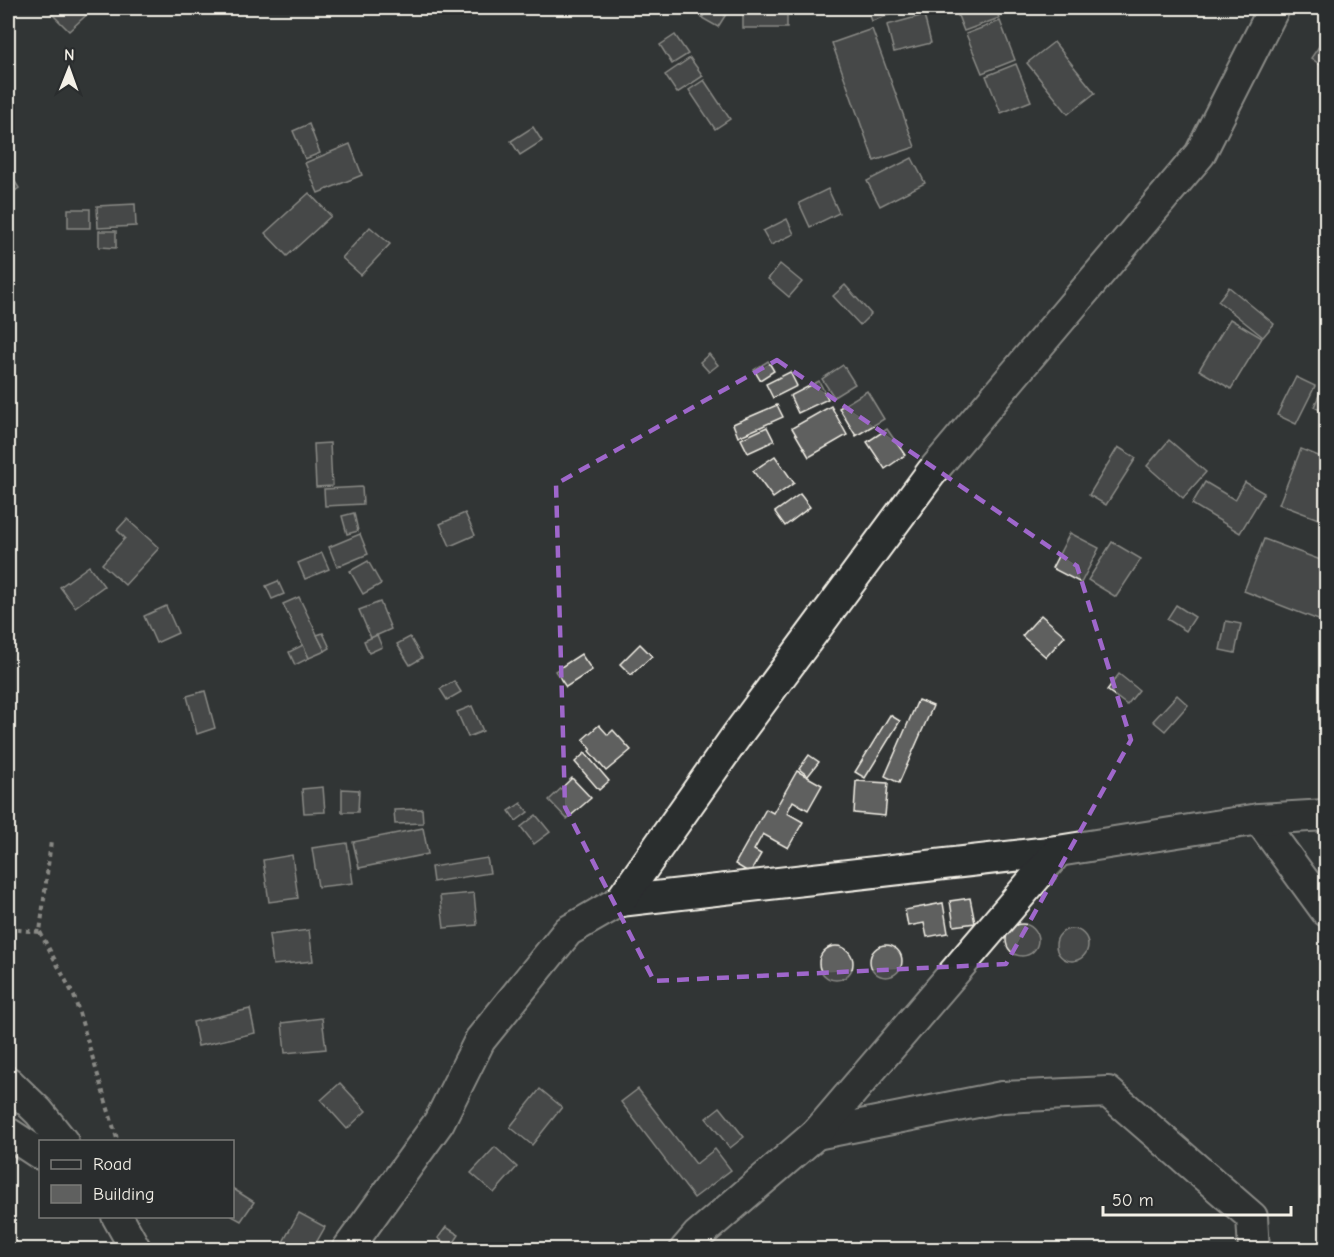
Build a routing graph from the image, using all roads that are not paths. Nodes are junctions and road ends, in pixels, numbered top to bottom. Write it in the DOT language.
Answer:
graph roads {
  1 [pos="1274,8"];
  2 [pos="1326,815"];
  3 [pos="1259,819"];
  4 [pos="1058,851"];
  5 [pos="620,901"];
  6 [pos="1326,911"];
  7 [pos="8,1082"];
  8 [pos="8,1133"];
  9 [pos="816,1134"];
  10 [pos="61,1140"];
  11 [pos="39,1153"];
  12 [pos="118,1218"];
  13 [pos="695,1245"];
  14 [pos="136,1250"];
  15 [pos="347,1250"];
  16 [pos="1254,1250"];
  1 -- 5 [label="street"];
  2 -- 3 [label="street"];
  3 -- 4 [label="street"];
  3 -- 6 [label="street"];
  4 -- 5 [label="street"];
  4 -- 9 [label="street"];
  5 -- 15 [label="street"];
  7 -- 10 [label="street"];
  8 -- 11 [label="street"];
  9 -- 13 [label="street"];
  9 -- 16 [label="street"];
  12 -- 14 [label="street"];
}
